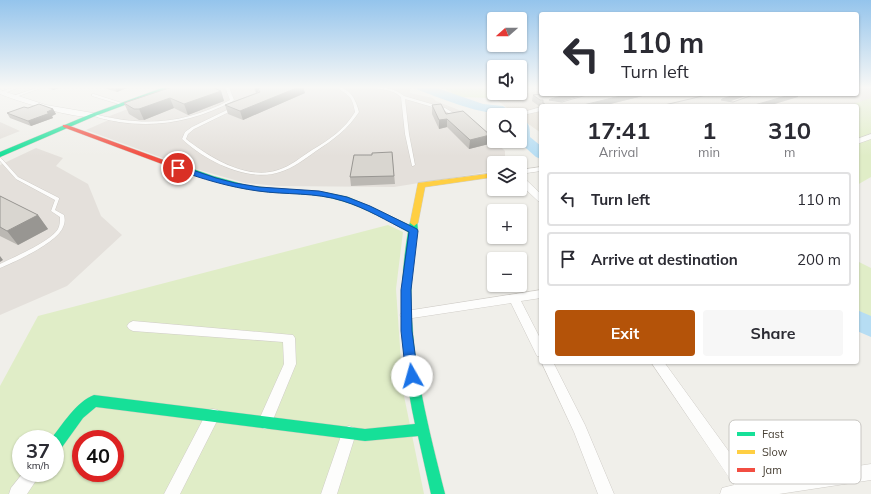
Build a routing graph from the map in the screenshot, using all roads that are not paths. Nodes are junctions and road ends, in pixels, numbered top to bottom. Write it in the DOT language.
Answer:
graph roads {
  1 [pos="60,110"];
  2 [pos="105,110"];
  3 [pos="208,110"];
  4 [pos="230,110"];
  5 [pos="358,110"];
  6 [pos="404,110"];
  7 [pos="446,110"];
  8 [pos="537,110"];
  9 [pos="527,113"];
  10 [pos="93,114"];
  11 [pos="455,115"];
  12 [pos="65,126"];
  13 [pos="871,136"];
  14 [pos="859,141"];
  15 [pos="0,155"];
  16 [pos="0,159"];
  17 [pos="413,165"];
  18 [pos="539,169"];
  19 [pos="527,171"];
  20 [pos="487,176"];
  21 [pos="527,186"];
  22 [pos="539,197"];
  23 [pos="414,231"];
  24 [pos="0,266"];
  25 [pos="539,294"];
  26 [pos="514,298"];
  27 [pos="406,314"];
  28 [pos="133,326"];
  29 [pos="539,348"];
  30 [pos="548,364"];
  31 [pos="658,364"];
  32 [pos="213,415"];
  33 [pos="265,422"];
  34 [pos="423,429"];
  35 [pos="64,433"];
  36 [pos="349,433"];
  37 [pos="729,464"];
  38 [pos="871,472"];
  39 [pos="861,474"];
  40 [pos="26,482"];
  41 [pos="798,484"];
  42 [pos="749,492"];
  43 [pos="17,494"];
  44 [pos="172,494"];
  45 [pos="330,494"];
  46 [pos="438,494"];
  47 [pos="606,494"];
  48 [pos="728,494"];
  1 -- 10 [label="street"];
  2 -- 10 [label="street"];
  3 -- 10 [label="lane"];
  4 -- 5 [label="lane"];
  6 -- 17 [label="lane"];
  7 -- 11 [label="lane"];
  8 -- 9 [label="street"];
  10 -- 12 [label="street"];
  12 -- 15 [label="street"];
  12 -- 23 [label="street"];
  13 -- 14 [label="street"];
  16 -- 24 [label="lane"];
  18 -- 19 [label="street"];
  20 -- 23 [label="street"];
  21 -- 22 [label="street"];
  23 -- 27 [label="street"];
  25 -- 26 [label="street"];
  26 -- 27 [label="street"];
  26 -- 29 [label="street"];
  27 -- 34 [label="street"];
  28 -- 33 [label="street"];
  30 -- 47 [label="street"];
  31 -- 37 [label="street"];
  32 -- 33 [label="street"];
  32 -- 35 [label="street"];
  32 -- 44 [label="street"];
  33 -- 36 [label="street"];
  34 -- 36 [label="street"];
  34 -- 46 [label="street"];
  36 -- 45 [label="street"];
  38 -- 39 [label="street"];
  40 -- 43 [label="street"];
  41 -- 42 [label="street"];
  42 -- 48 [label="street"];
}
